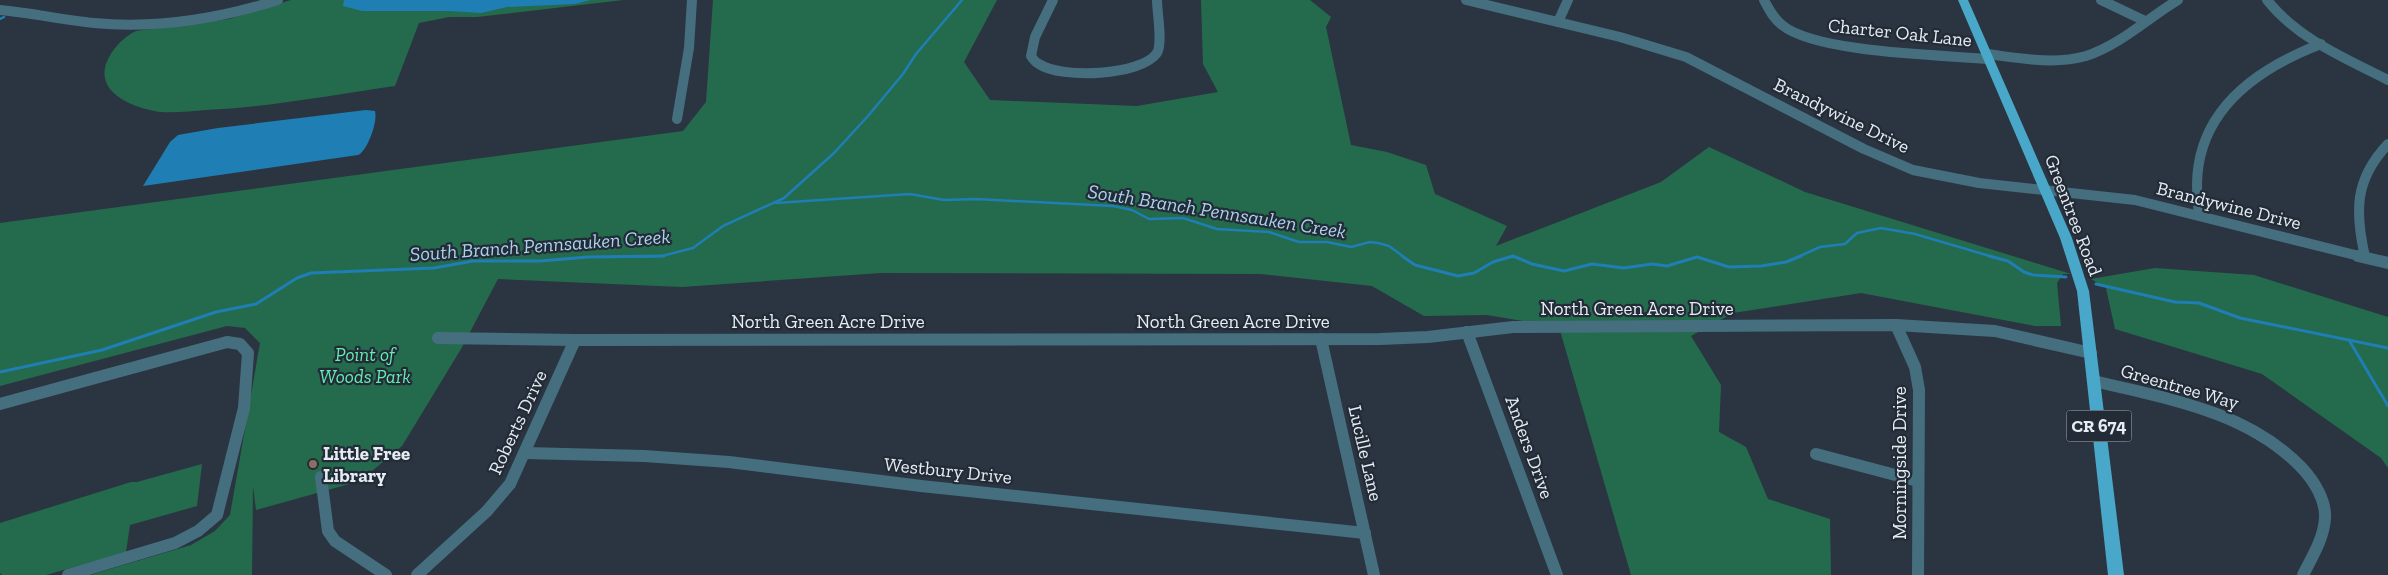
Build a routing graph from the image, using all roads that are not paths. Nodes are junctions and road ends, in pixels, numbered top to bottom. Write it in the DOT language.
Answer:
graph roads {
  1 [pos="278,0"];
  2 [pos="692,0"];
  3 [pos="1053,0"];
  4 [pos="1157,0"];
  5 [pos="1466,0"];
  6 [pos="1568,0"];
  7 [pos="1764,0"];
  8 [pos="1963,0"];
  9 [pos="2101,0"];
  10 [pos="2178,0"];
  11 [pos="2267,0"];
  12 [pos="0,10"];
  13 [pos="2145,21"];
  14 [pos="1558,22"];
  15 [pos="2321,44"];
  16 [pos="1988,57"];
  17 [pos="2388,80"];
  18 [pos="677,119"];
  19 [pos="2388,144"];
  20 [pos="2044,189"];
  21 [pos="2198,215"];
  22 [pos="2365,257"];
  23 [pos="2388,263"];
  24 [pos="1896,326"];
  25 [pos="1467,332"];
  26 [pos="438,338"];
  27 [pos="1321,339"];
  28 [pos="575,340"];
  29 [pos="2091,352"];
  30 [pos="2094,381"];
  31 [pos="0,404"];
  32 [pos="525,453"];
  33 [pos="1816,454"];
  34 [pos="321,477"];
  35 [pos="1918,481"];
  36 [pos="1365,533"];
  37 [pos="68,575"];
  38 [pos="386,575"];
  39 [pos="417,575"];
  40 [pos="1374,575"];
  41 [pos="1557,575"];
  42 [pos="1918,575"];
  43 [pos="2116,575"];
  44 [pos="2303,575"];
  1 -- 12 [label="street"];
  2 -- 18 [label="street"];
  3 -- 4 [label="street"];
  5 -- 14 [label="street, Brandywine Drive"];
  6 -- 14 [label="street"];
  7 -- 16 [label="street, Charter Oak Lane"];
  8 -- 16 [label="main road, Greentree Road"];
  9 -- 13 [label="street"];
  10 -- 13 [label="street, Charter Oak Lane"];
  11 -- 15 [label="street"];
  13 -- 16 [label="street, Charter Oak Lane"];
  14 -- 20 [label="street, Brandywine Drive"];
  15 -- 17 [label="street"];
  15 -- 21 [label="street"];
  16 -- 20 [label="main road, Greentree Road"];
  19 -- 22 [label="street"];
  20 -- 21 [label="street, Brandywine Drive"];
  20 -- 29 [label="main road, Greentree Road / CR 674"];
  21 -- 22 [label="street, Brandywine Drive"];
  22 -- 23 [label="street, Brandywine Drive"];
  24 -- 25 [label="street, North Green Acre Drive"];
  24 -- 29 [label="street, North Green Acre Drive"];
  24 -- 35 [label="street, Morningside Drive"];
  25 -- 27 [label="street, North Green Acre Drive"];
  25 -- 41 [label="street, Anders Drive"];
  26 -- 28 [label="street, North Green Acre Drive"];
  27 -- 28 [label="street, North Green Acre Drive"];
  27 -- 36 [label="street, Lucille Lane"];
  28 -- 32 [label="street, Roberts Drive"];
  29 -- 30 [label="main road, Greentree Road / CR 674"];
  30 -- 43 [label="main road, Greentree Road / CR 674"];
  30 -- 44 [label="street, Greentree Way"];
  31 -- 37 [label="street"];
  32 -- 36 [label="street, Westbury Drive"];
  32 -- 39 [label="street, Roberts Drive"];
  33 -- 35 [label="street"];
  34 -- 38 [label="street"];
  35 -- 42 [label="street, Morningside Drive"];
  36 -- 40 [label="street, Lucille Lane"];
}
